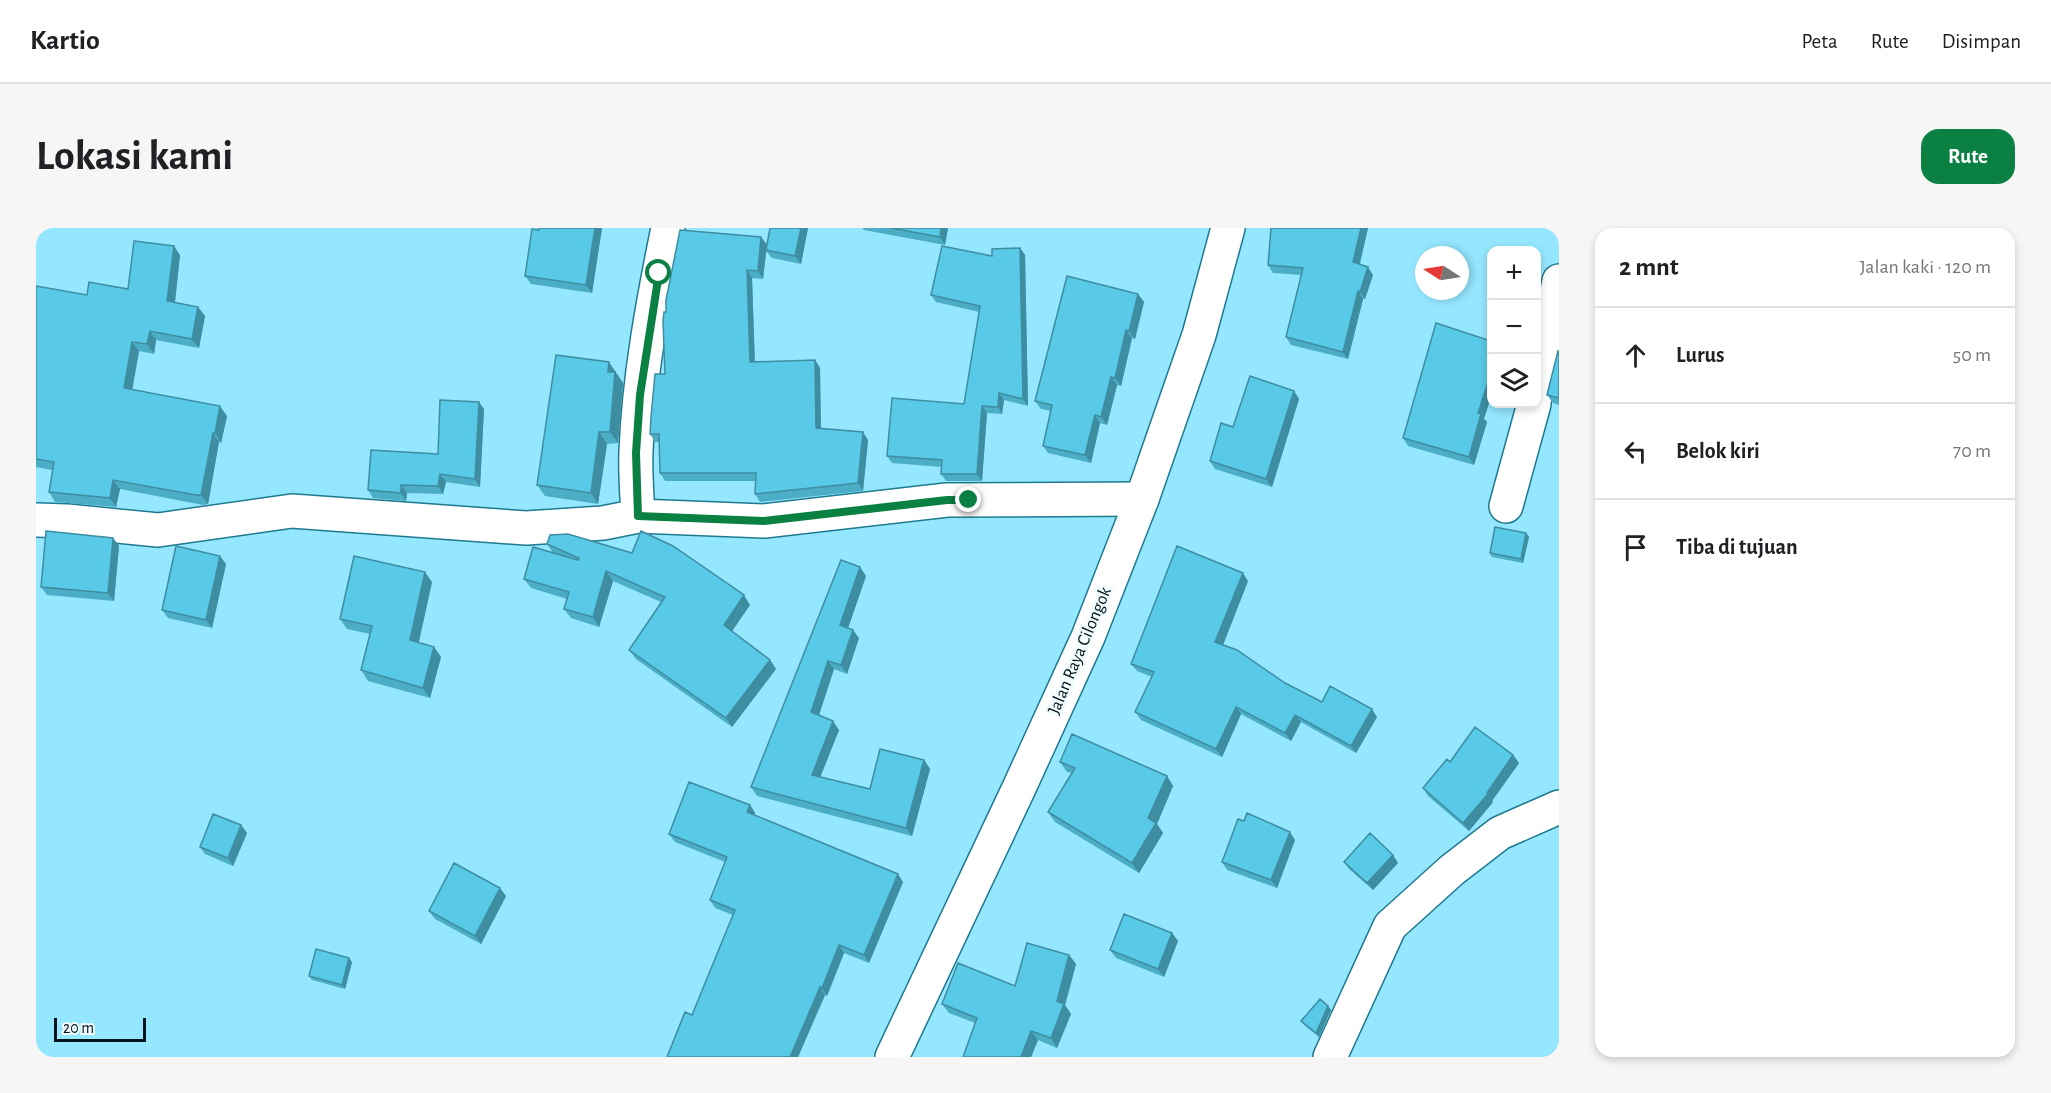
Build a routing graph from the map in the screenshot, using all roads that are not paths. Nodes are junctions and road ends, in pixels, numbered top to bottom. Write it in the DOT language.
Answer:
graph roads {
  1 [pos="668,228"];
  2 [pos="1228,228"];
  3 [pos="1559,281"];
  4 [pos="1541,377"];
  5 [pos="1533,408"];
  6 [pos="1142,499"];
  7 [pos="1506,506"];
  8 [pos="638,516"];
  9 [pos="36,520"];
  10 [pos="1559,807"];
  11 [pos="892,1057"];
  12 [pos="1330,1057"];
  1 -- 8 [label="main road"];
  2 -- 6 [label="main road, Jalan Raya Cilongok"];
  3 -- 4 [label="main road"];
  5 -- 7 [label="main road"];
  6 -- 8 [label="main road"];
  6 -- 11 [label="main road, Jalan Raya Cilongok"];
  8 -- 9 [label="main road"];
  10 -- 12 [label="main road"];
}
